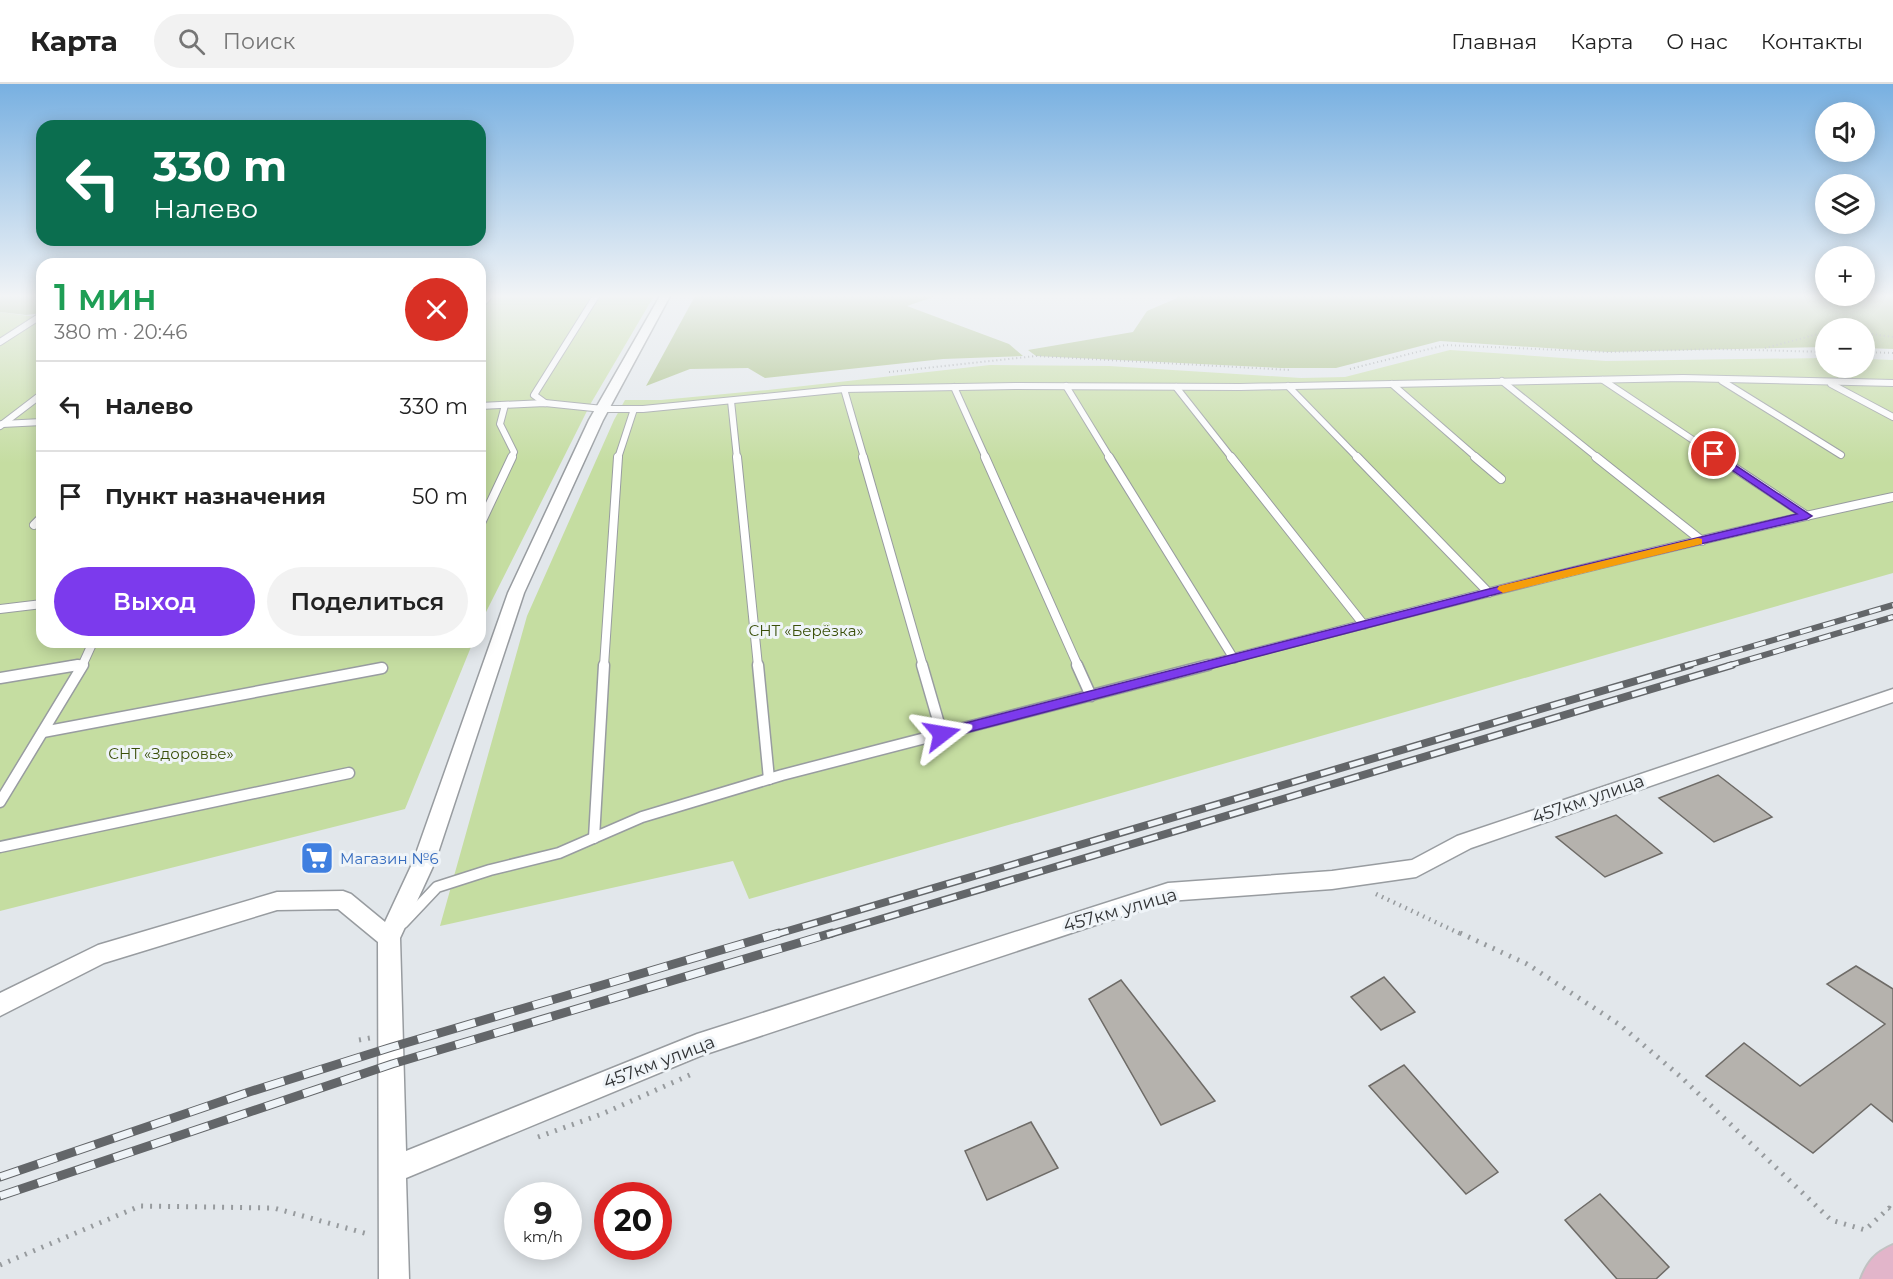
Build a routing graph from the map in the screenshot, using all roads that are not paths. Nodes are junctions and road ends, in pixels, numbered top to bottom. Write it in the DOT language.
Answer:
graph roads {
  1 [pos="561,352"];
  2 [pos="634,352"];
  3 [pos="1603,380"];
  4 [pos="1720,380"];
  5 [pos="1502,381"];
  6 [pos="1829,383"];
  7 [pos="1893,383"];
  8 [pos="1392,384"];
  9 [pos="1066,386"];
  10 [pos="1288,386"];
  11 [pos="954,387"];
  12 [pos="1176,387"];
  13 [pos="844,389"];
  14 [pos="36,398"];
  15 [pos="731,400"];
  16 [pos="545,403"];
  17 [pos="505,405"];
  18 [pos="486,406"];
  19 [pos="603,409"];
  20 [pos="634,409"];
  21 [pos="1893,417"];
  22 [pos="36,423"];
  23 [pos="1,424"];
  24 [pos="1841,455"];
  25 [pos="1501,479"];
  26 [pos="1893,497"];
  27 [pos="486,512"];
  28 [pos="1807,516"];
  29 [pos="1702,541"];
  30 [pos="1489,593"];
  31 [pos="36,604"];
  32 [pos="0,609"];
  33 [pos="1364,625"];
  34 [pos="91,648"];
  35 [pos="1234,659"];
  36 [pos="84,664"];
  37 [pos="382,668"];
  38 [pos="0,678"];
  39 [pos="1893,694"];
  40 [pos="1091,696"];
  41 [pos="43,732"];
  42 [pos="942,734"];
  43 [pos="349,773"];
  44 [pos="770,779"];
  45 [pos="0,802"];
  46 [pos="594,838"];
  47 [pos="0,847"];
  48 [pos="389,938"];
  49 [pos="0,1005"];
  50 [pos="393,1170"];
  51 [pos="1893,1268"];
  52 [pos="394,1279"];
  53 [pos="1884,1279"];
  1 -- 16 [label="lane"];
  2 -- 19 [label="street"];
  3 -- 4 [label="lane"];
  3 -- 5 [label="lane"];
  3 -- 28 [label="lane"];
  4 -- 6 [label="lane"];
  4 -- 24 [label="lane"];
  5 -- 8 [label="lane"];
  5 -- 29 [label="lane"];
  6 -- 7 [label="lane"];
  6 -- 21 [label="lane"];
  8 -- 10 [label="lane"];
  8 -- 25 [label="lane"];
  9 -- 11 [label="lane"];
  9 -- 12 [label="lane"];
  9 -- 35 [label="lane"];
  10 -- 12 [label="lane"];
  10 -- 30 [label="lane"];
  11 -- 13 [label="lane"];
  11 -- 40 [label="lane"];
  12 -- 33 [label="lane"];
  13 -- 15 [label="lane"];
  13 -- 42 [label="lane"];
  14 -- 23 [label="lane"];
  15 -- 20 [label="lane"];
  15 -- 44 [label="lane"];
  16 -- 17 [label="lane"];
  16 -- 19 [label="lane"];
  17 -- 18 [label="lane"];
  17 -- 27 [label="lane"];
  19 -- 20 [label="lane"];
  19 -- 48 [label="street"];
  20 -- 46 [label="lane"];
  22 -- 23 [label="lane"];
  26 -- 28 [label="lane"];
  28 -- 29 [label="lane"];
  29 -- 30 [label="lane"];
  30 -- 33 [label="lane"];
  31 -- 32 [label="lane"];
  33 -- 35 [label="lane"];
  34 -- 36 [label="lane"];
  35 -- 40 [label="lane"];
  36 -- 38 [label="lane"];
  36 -- 41 [label="lane"];
  37 -- 41 [label="lane"];
  39 -- 50 [label="street, 457км улица"];
  40 -- 42 [label="lane"];
  41 -- 45 [label="lane"];
  42 -- 44 [label="lane"];
  43 -- 47 [label="lane"];
  44 -- 46 [label="lane"];
  46 -- 48 [label="lane"];
  48 -- 49 [label="street"];
  48 -- 50 [label="street"];
  50 -- 52 [label="street"];
  51 -- 53 [label="main road"];
}
